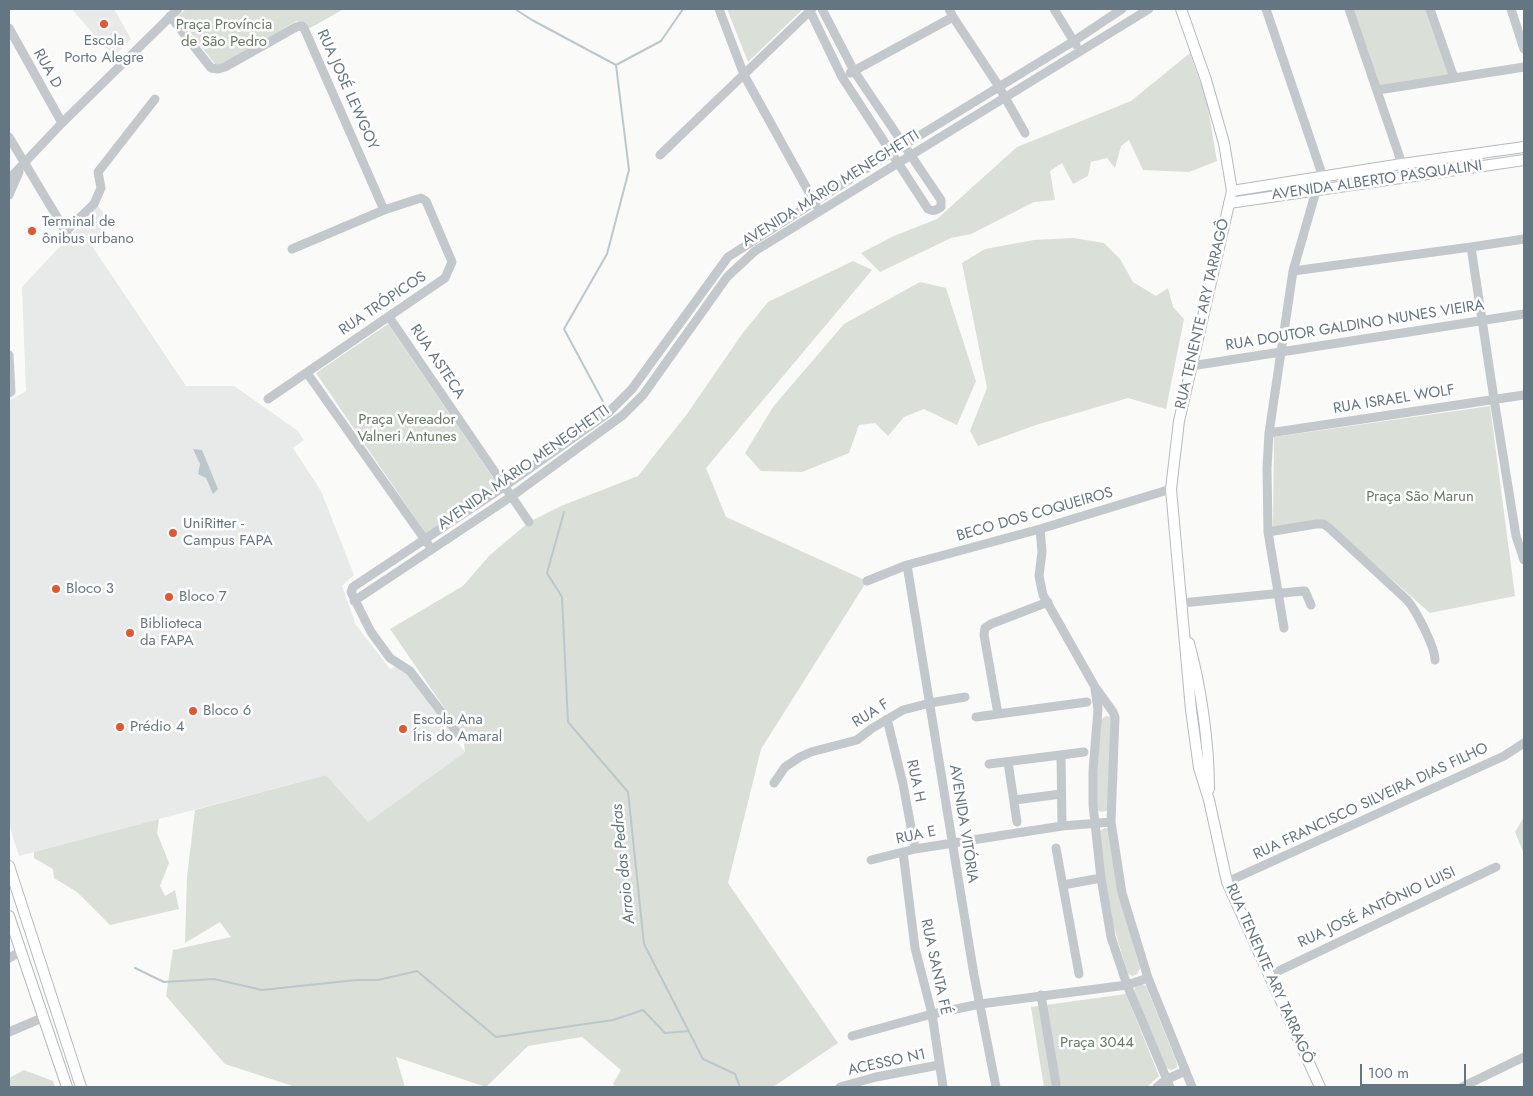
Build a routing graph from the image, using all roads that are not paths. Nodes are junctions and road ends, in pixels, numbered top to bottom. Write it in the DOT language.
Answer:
graph roads {
  1 [pos="178,9"];
  2 [pos="719,9"];
  3 [pos="822,9"];
  4 [pos="1054,9"];
  5 [pos="1122,9"];
  6 [pos="1149,9"];
  7 [pos="1181,9"];
  8 [pos="1266,9"];
  9 [pos="1349,9"];
  10 [pos="1430,9"];
  11 [pos="1511,9"];
  12 [pos="810,10"];
  13 [pos="951,13"];
  14 [pos="170,16"];
  15 [pos="9,28"];
  16 [pos="1074,40"];
  17 [pos="1524,49"];
  18 [pos="1080,51"];
  19 [pos="1524,67"];
  20 [pos="854,71"];
  21 [pos="744,75"];
  22 [pos="842,77"];
  23 [pos="1454,78"];
  24 [pos="998,86"];
  25 [pos="1378,90"];
  26 [pos="1005,97"];
  27 [pos="154,99"];
  28 [pos="62,123"];
  29 [pos="1025,133"];
  30 [pos="9,137"];
  31 [pos="904,145"];
  32 [pos="1524,147"];
  33 [pos="891,153"];
  34 [pos="660,155"];
  35 [pos="911,155"];
  36 [pos="1524,160"];
  37 [pos="23,163"];
  38 [pos="898,163"];
  39 [pos="1402,164"];
  40 [pos="1403,176"];
  41 [pos="1323,177"];
  42 [pos="9,179"];
  43 [pos="1232,191"];
  44 [pos="1316,191"];
  45 [pos="9,195"];
  46 [pos="814,202"];
  47 [pos="1229,202"];
  48 [pos="384,210"];
  49 [pos="820,211"];
  50 [pos="1524,239"];
  51 [pos="1471,248"];
  52 [pos="292,249"];
  53 [pos="728,258"];
  54 [pos="736,268"];
  55 [pos="1293,271"];
  56 [pos="1524,314"];
  57 [pos="389,317"];
  58 [pos="1483,319"];
  59 [pos="672,334"];
  60 [pos="681,341"];
  61 [pos="1280,352"];
  62 [pos="9,355"];
  63 [pos="1191,366"];
  64 [pos="307,373"];
  65 [pos="10,392"];
  66 [pos="1524,395"];
  67 [pos="268,399"];
  68 [pos="1494,399"];
  69 [pos="615,406"];
  70 [pos="623,415"];
  71 [pos="1269,433"];
  72 [pos="505,486"];
  73 [pos="1171,489"];
  74 [pos="512,496"];
  75 [pos="529,522"];
  76 [pos="1040,529"];
  77 [pos="1268,532"];
  78 [pos="425,540"];
  79 [pos="432,550"];
  80 [pos="1524,560"];
  81 [pos="906,565"];
  82 [pos="867,581"];
  83 [pos="1279,594"];
  84 [pos="354,601"];
  85 [pos="1048,602"];
  86 [pos="1182,604"];
  87 [pos="1311,605"];
  88 [pos="1284,628"];
  89 [pos="1435,660"];
  90 [pos="1095,687"];
  91 [pos="965,697"];
  92 [pos="1087,702"];
  93 [pos="930,703"];
  94 [pos="998,714"];
  95 [pos="1114,714"];
  96 [pos="1098,716"];
  97 [pos="976,717"];
  98 [pos="887,719"];
  99 [pos="458,734"];
  100 [pos="1524,743"];
  101 [pos="1084,752"];
  102 [pos="1061,755"];
  103 [pos="1008,762"];
  104 [pos="989,764"];
  105 [pos="774,783"];
  106 [pos="1061,794"];
  107 [pos="1015,800"];
  108 [pos="1017,822"];
  109 [pos="1111,822"];
  110 [pos="1094,823"];
  111 [pos="1062,826"];
  112 [pos="952,843"];
  113 [pos="1056,848"];
  114 [pos="915,849"];
  115 [pos="903,852"];
  116 [pos="871,860"];
  117 [pos="9,866"];
  118 [pos="1496,867"];
  119 [pos="1101,878"];
  120 [pos="1227,882"];
  121 [pos="1063,884"];
  122 [pos="9,916"];
  123 [pos="20,952"];
  124 [pos="9,958"];
  125 [pos="1079,974"];
  126 [pos="1270,975"];
  127 [pos="1148,978"];
  128 [pos="1128,984"];
  129 [pos="1041,995"];
  130 [pos="980,1004"];
  131 [pos="932,1014"];
  132 [pos="42,1018"];
  133 [pos="9,1032"];
  134 [pos="852,1036"];
  135 [pos="68,1049"];
  136 [pos="55,1051"];
  137 [pos="1524,1057"];
  138 [pos="73,1062"];
  139 [pos="939,1065"];
  140 [pos="60,1067"];
  141 [pos="1186,1071"];
  142 [pos="1169,1083"];
  143 [pos="1056,1084"];
  144 [pos="67,1087"];
  145 [pos="81,1087"];
  146 [pos="840,1087"];
  147 [pos="943,1087"];
  148 [pos="996,1087"];
  149 [pos="1157,1087"];
  150 [pos="1192,1087"];
  151 [pos="1320,1087"];
  152 [pos="1462,1087"];
  1 -- 14 [label="street"];
  2 -- 21 [label="street"];
  3 -- 20 [label="street"];
  4 -- 16 [label="street"];
  5 -- 16 [label="street, AVENIDA MÁRIO MENEGHETTI"];
  6 -- 18 [label="street, AVENIDA MÁRIO MENEGHETTI"];
  7 -- 43 [label="main road, RUA TENENTE ARY TARRAGÔ"];
  8 -- 41 [label="street"];
  9 -- 25 [label="street"];
  10 -- 23 [label="street"];
  11 -- 17 [label="street"];
  12 -- 21 [label="street"];
  12 -- 22 [label="street"];
  13 -- 20 [label="street"];
  13 -- 24 [label="street"];
  14 -- 28 [label="street"];
  14 -- 48 [label="street, RUA JOSÉ LEWGOY"];
  15 -- 28 [label="street, RUA D"];
  16 -- 18 [label="street"];
  16 -- 24 [label="street, AVENIDA MÁRIO MENEGHETTI"];
  18 -- 26 [label="street, AVENIDA MÁRIO MENEGHETTI"];
  19 -- 23 [label="street"];
  20 -- 22 [label="street"];
  20 -- 31 [label="street"];
  21 -- 34 [label="street"];
  21 -- 46 [label="street"];
  22 -- 33 [label="street"];
  23 -- 25 [label="street"];
  24 -- 26 [label="street"];
  24 -- 31 [label="street, AVENIDA MÁRIO MENEGHETTI"];
  25 -- 39 [label="street"];
  26 -- 29 [label="street"];
  26 -- 35 [label="street, AVENIDA MÁRIO MENEGHETTI"];
  27 -- 37 [label="street"];
  28 -- 37 [label="street"];
  30 -- 37 [label="street"];
  31 -- 33 [label="street, AVENIDA MÁRIO MENEGHETTI"];
  31 -- 35 [label="street"];
  32 -- 39 [label="main road, AVENIDA ALBERTO PASQUALINI"];
  33 -- 38 [label="street"];
  33 -- 46 [label="street, AVENIDA MÁRIO MENEGHETTI"];
  35 -- 38 [label="street, AVENIDA MÁRIO MENEGHETTI"];
  35 -- 38 [label="street"];
  36 -- 40 [label="main road, AVENIDA ALBERTO PASQUALINI"];
  37 -- 42 [label="street"];
  37 -- 45 [label="street"];
  38 -- 49 [label="street, AVENIDA MÁRIO MENEGHETTI"];
  39 -- 40 [label="street"];
  39 -- 41 [label="main road, AVENIDA ALBERTO PASQUALINI"];
  40 -- 44 [label="main road, AVENIDA ALBERTO PASQUALINI"];
  41 -- 43 [label="main road, AVENIDA ALBERTO PASQUALINI"];
  41 -- 44 [label="street"];
  43 -- 47 [label="main road, RUA TENENTE ARY TARRAGÔ"];
  44 -- 47 [label="main road, AVENIDA ALBERTO PASQUALINI"];
  44 -- 55 [label="street"];
  46 -- 49 [label="street"];
  46 -- 53 [label="street, AVENIDA MÁRIO MENEGHETTI"];
  47 -- 63 [label="main road, RUA TENENTE ARY TARRAGÔ"];
  48 -- 52 [label="street"];
  48 -- 57 [label="street, RUA TRÓPICOS"];
  49 -- 54 [label="street, AVENIDA MÁRIO MENEGHETTI"];
  50 -- 51 [label="street"];
  51 -- 55 [label="street"];
  51 -- 58 [label="street"];
  53 -- 54 [label="street"];
  53 -- 59 [label="street, AVENIDA MÁRIO MENEGHETTI"];
  54 -- 60 [label="street, AVENIDA MÁRIO MENEGHETTI"];
  55 -- 61 [label="street"];
  56 -- 58 [label="street, RUA DOUTOR GALDINO NUNES VIEIRA"];
  57 -- 64 [label="street, RUA TRÓPICOS"];
  57 -- 72 [label="street, RUA ASTECA"];
  58 -- 61 [label="street, RUA DOUTOR GALDINO NUNES VIEIRA"];
  58 -- 68 [label="street"];
  59 -- 60 [label="street"];
  59 -- 69 [label="street, AVENIDA MÁRIO MENEGHETTI"];
  60 -- 70 [label="street, AVENIDA MÁRIO MENEGHETTI"];
  61 -- 63 [label="street, RUA DOUTOR GALDINO NUNES VIEIRA"];
  61 -- 71 [label="street"];
  62 -- 65 [label="street"];
  63 -- 73 [label="main road, RUA TENENTE ARY TARRAGÔ"];
  64 -- 67 [label="street, RUA TRÓPICOS"];
  64 -- 78 [label="street"];
  66 -- 68 [label="street, RUA ISRAEL WOLF"];
  68 -- 71 [label="street, RUA ISRAEL WOLF"];
  68 -- 80 [label="street"];
  69 -- 70 [label="street"];
  69 -- 72 [label="street, AVENIDA MÁRIO MENEGHETTI"];
  70 -- 74 [label="street, AVENIDA MÁRIO MENEGHETTI"];
  71 -- 77 [label="street"];
  72 -- 74 [label="street, RUA ASTECA"];
  72 -- 78 [label="street, AVENIDA MÁRIO MENEGHETTI"];
  73 -- 76 [label="street, BECO DOS COQUEIROS"];
  73 -- 86 [label="main road, RUA TENENTE ARY TARRAGÔ"];
  74 -- 75 [label="street, RUA ASTECA"];
  74 -- 79 [label="street, AVENIDA MÁRIO MENEGHETTI"];
  76 -- 81 [label="street, BECO DOS COQUEIROS"];
  76 -- 85 [label="street"];
  77 -- 83 [label="street"];
  77 -- 89 [label="street"];
  78 -- 79 [label="street"];
  78 -- 84 [label="street, AVENIDA MÁRIO MENEGHETTI"];
  79 -- 84 [label="street, AVENIDA MÁRIO MENEGHETTI"];
  81 -- 82 [label="street, BECO DOS COQUEIROS"];
  81 -- 93 [label="street, AVENIDA VITÓRIA"];
  83 -- 86 [label="street"];
  83 -- 87 [label="street"];
  83 -- 88 [label="street"];
  84 -- 99 [label="street"];
  85 -- 90 [label="street"];
  85 -- 94 [label="street"];
  86 -- 120 [label="main road, RUA TENENTE ARY TARRAGÔ"];
  90 -- 95 [label="street"];
  90 -- 96 [label="street"];
  91 -- 93 [label="street, RUA F"];
  92 -- 94 [label="street"];
  93 -- 98 [label="street, RUA F"];
  93 -- 112 [label="street, AVENIDA VITÓRIA"];
  94 -- 97 [label="street"];
  95 -- 96 [label="street"];
  95 -- 109 [label="street"];
  96 -- 110 [label="street"];
  98 -- 105 [label="street, RUA F"];
  98 -- 114 [label="street, RUA H"];
  100 -- 120 [label="street, RUA FRANCISCO SILVEIRA DIAS FILHO"];
  101 -- 102 [label="street"];
  102 -- 103 [label="street"];
  102 -- 106 [label="street"];
  103 -- 104 [label="street"];
  103 -- 107 [label="street"];
  106 -- 107 [label="street"];
  106 -- 111 [label="street"];
  107 -- 108 [label="street"];
  109 -- 110 [label="street, RUA E"];
  109 -- 127 [label="street"];
  110 -- 111 [label="street, RUA E"];
  110 -- 119 [label="street"];
  111 -- 112 [label="street, RUA E"];
  112 -- 114 [label="street, RUA E"];
  112 -- 130 [label="street, AVENIDA VITÓRIA"];
  113 -- 121 [label="street"];
  114 -- 115 [label="street, RUA E"];
  115 -- 116 [label="street, RUA E"];
  115 -- 131 [label="street, RUA SANTA FÉ"];
  117 -- 135 [label="main road"];
  118 -- 126 [label="street, RUA JOSÉ ANTÔNIO LUISI"];
  119 -- 121 [label="street"];
  119 -- 128 [label="street"];
  120 -- 126 [label="main road, RUA TENENTE ARY TARRAGÔ"];
  121 -- 125 [label="street"];
  122 -- 123 [label="main road"];
  123 -- 124 [label="street"];
  123 -- 132 [label="main road"];
  126 -- 151 [label="main road, RUA TENENTE ARY TARRAGÔ"];
  127 -- 128 [label="street"];
  127 -- 141 [label="street"];
  128 -- 129 [label="street"];
  128 -- 142 [label="street"];
  129 -- 130 [label="street"];
  129 -- 143 [label="street"];
  130 -- 131 [label="street"];
  130 -- 148 [label="street, AVENIDA VITÓRIA"];
  131 -- 134 [label="street"];
  131 -- 139 [label="street, RUA SANTA FÉ"];
  132 -- 133 [label="street"];
  132 -- 136 [label="main road"];
  135 -- 136 [label="main road"];
  135 -- 138 [label="main road"];
  136 -- 140 [label="main road"];
  137 -- 152 [label="street"];
  138 -- 140 [label="main road"];
  138 -- 145 [label="main road"];
  139 -- 146 [label="street, ACESSO N1"];
  139 -- 147 [label="street, RUA SANTA FÉ"];
  140 -- 144 [label="main road"];
  141 -- 142 [label="street"];
  141 -- 150 [label="street"];
  142 -- 149 [label="street"];
}
